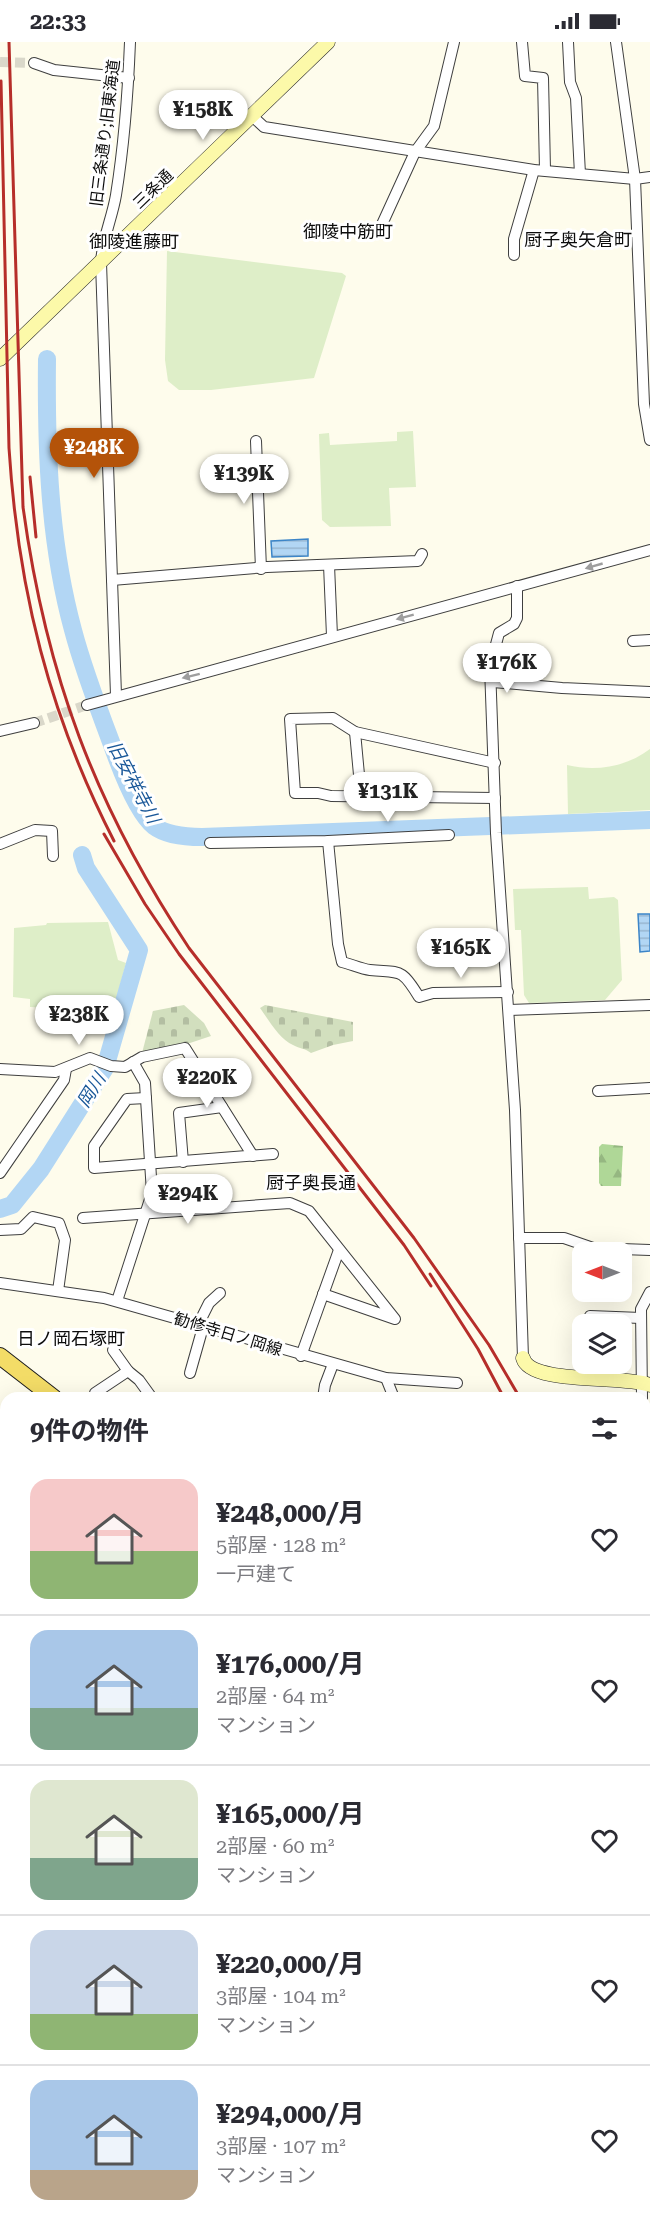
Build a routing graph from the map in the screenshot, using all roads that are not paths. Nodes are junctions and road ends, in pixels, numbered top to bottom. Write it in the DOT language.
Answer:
graph roads {
  1 [pos="130,42"];
  2 [pos="328,42"];
  3 [pos="454,42"];
  4 [pos="522,42"];
  5 [pos="568,42"];
  6 [pos="616,42"];
  7 [pos="34,63"];
  8 [pos="129,78"];
  9 [pos="252,116"];
  10 [pos="415,152"];
  11 [pos="540,170"];
  12 [pos="580,174"];
  13 [pos="650,177"];
  14 [pos="635,179"];
  15 [pos="378,233"];
  16 [pos="514,255"];
  17 [pos="101,263"];
  18 [pos="0,359"];
  19 [pos="646,369"];
  20 [pos="650,440"];
  21 [pos="256,441"];
  22 [pos="650,550"];
  23 [pos="422,554"];
  24 [pos="329,565"];
  25 [pos="261,569"];
  26 [pos="112,580"];
  27 [pos="517,586"];
  28 [pos="332,636"];
  29 [pos="650,640"];
  30 [pos="633,641"];
  31 [pos="493,682"];
  32 [pos="650,692"];
  33 [pos="116,695"];
  34 [pos="93,702"];
  35 [pos="34,723"];
  36 [pos="0,731"];
  37 [pos="355,732"];
  38 [pos="495,763"];
  39 [pos="361,796"];
  40 [pos="495,798"];
  41 [pos="449,835"];
  42 [pos="328,841"];
  43 [pos="210,843"];
  44 [pos="0,844"];
  45 [pos="53,856"];
  46 [pos="508,992"];
  47 [pos="650,1005"];
  48 [pos="509,1010"];
  49 [pos="133,1062"];
  50 [pos="0,1069"];
  51 [pos="66,1069"];
  52 [pos="650,1088"];
  53 [pos="598,1091"];
  54 [pos="146,1098"];
  55 [pos="222,1107"];
  56 [pos="273,1154"];
  57 [pos="254,1156"];
  58 [pos="183,1162"];
  59 [pos="150,1165"];
  60 [pos="0,1173"];
  61 [pos="146,1214"];
  62 [pos="83,1218"];
  63 [pos="0,1230"];
  64 [pos="519,1238"];
  65 [pos="339,1250"];
  66 [pos="650,1250"];
  67 [pos="0,1283"];
  68 [pos="58,1291"];
  69 [pos="650,1292"];
  70 [pos="220,1293"];
  71 [pos="323,1294"];
  72 [pos="117,1301"];
  73 [pos="632,1318"];
  74 [pos="641,1318"];
  75 [pos="201,1326"];
  76 [pos="113,1350"];
  77 [pos="0,1356"];
  78 [pos="301,1356"];
  79 [pos="523,1358"];
  80 [pos="333,1364"];
  81 [pos="128,1371"];
  82 [pos="190,1373"];
  83 [pos="386,1378"];
  84 [pos="457,1383"];
  85 [pos="646,1383"];
  86 [pos="45,1392"];
  87 [pos="96,1392"];
  88 [pos="148,1392"];
  89 [pos="324,1392"];
  90 [pos="392,1392"];
  1 -- 8 [label="street, 旧三条通り;旧東海道"];
  2 -- 9 [label="main road, 三条通"];
  3 -- 10 [label="street"];
  4 -- 11 [label="street"];
  5 -- 12 [label="street"];
  6 -- 14 [label="street"];
  7 -- 8 [label="street"];
  8 -- 17 [label="street, 旧三条通り;旧東海道"];
  9 -- 10 [label="street"];
  9 -- 17 [label="main road, 三条通"];
  10 -- 11 [label="street"];
  10 -- 15 [label="street"];
  11 -- 12 [label="street"];
  11 -- 16 [label="street"];
  12 -- 14 [label="street"];
  13 -- 14 [label="street"];
  14 -- 19 [label="street"];
  17 -- 18 [label="main road, 三条通"];
  17 -- 26 [label="street, 旧三条通り;旧東海道"];
  19 -- 20 [label="street"];
  21 -- 25 [label="street"];
  22 -- 27 [label="street, one-way"];
  23 -- 24 [label="street"];
  24 -- 25 [label="street"];
  24 -- 28 [label="street"];
  25 -- 26 [label="street"];
  26 -- 33 [label="street, 旧三条通り;旧東海道"];
  27 -- 28 [label="street, one-way"];
  27 -- 31 [label="street"];
  28 -- 33 [label="street, one-way"];
  29 -- 30 [label="street"];
  31 -- 32 [label="street"];
  31 -- 38 [label="street"];
  33 -- 34 [label="street"];
  35 -- 36 [label="street"];
  37 -- 38 [label="street"];
  37 -- 39 [label="street"];
  37 -- 39 [label="street"];
  38 -- 40 [label="street"];
  39 -- 40 [label="street"];
  40 -- 46 [label="street"];
  41 -- 42 [label="street"];
  42 -- 43 [label="street"];
  42 -- 46 [label="street"];
  44 -- 45 [label="street"];
  46 -- 48 [label="street"];
  47 -- 48 [label="street"];
  48 -- 64 [label="street"];
  49 -- 51 [label="street"];
  49 -- 54 [label="street"];
  49 -- 55 [label="street"];
  50 -- 51 [label="street"];
  51 -- 60 [label="street"];
  52 -- 53 [label="street"];
  54 -- 59 [label="street"];
  54 -- 59 [label="street"];
  55 -- 57 [label="street"];
  55 -- 58 [label="street"];
  56 -- 57 [label="street"];
  57 -- 58 [label="street"];
  58 -- 59 [label="street"];
  59 -- 61 [label="street"];
  61 -- 62 [label="street"];
  61 -- 65 [label="street"];
  61 -- 72 [label="street"];
  63 -- 68 [label="street"];
  64 -- 66 [label="street"];
  64 -- 79 [label="street"];
  65 -- 71 [label="street"];
  65 -- 71 [label="street"];
  67 -- 68 [label="street, 勧修寺日ノ岡線"];
  68 -- 72 [label="street, 勧修寺日ノ岡線"];
  69 -- 74 [label="street"];
  70 -- 75 [label="street"];
  71 -- 78 [label="street"];
  72 -- 75 [label="street, 勧修寺日ノ岡線"];
  73 -- 74 [label="street"];
  74 -- 85 [label="street"];
  75 -- 78 [label="street, 勧修寺日ノ岡線"];
  75 -- 82 [label="street"];
  76 -- 81 [label="street"];
  77 -- 86 [label="main road"];
  78 -- 80 [label="street, 勧修寺日ノ岡線"];
  79 -- 85 [label="main road"];
  80 -- 83 [label="street, 勧修寺日ノ岡線"];
  80 -- 89 [label="street"];
  81 -- 87 [label="street"];
  81 -- 88 [label="street"];
  83 -- 84 [label="street, 勧修寺日ノ岡線"];
  83 -- 90 [label="street"];
}
